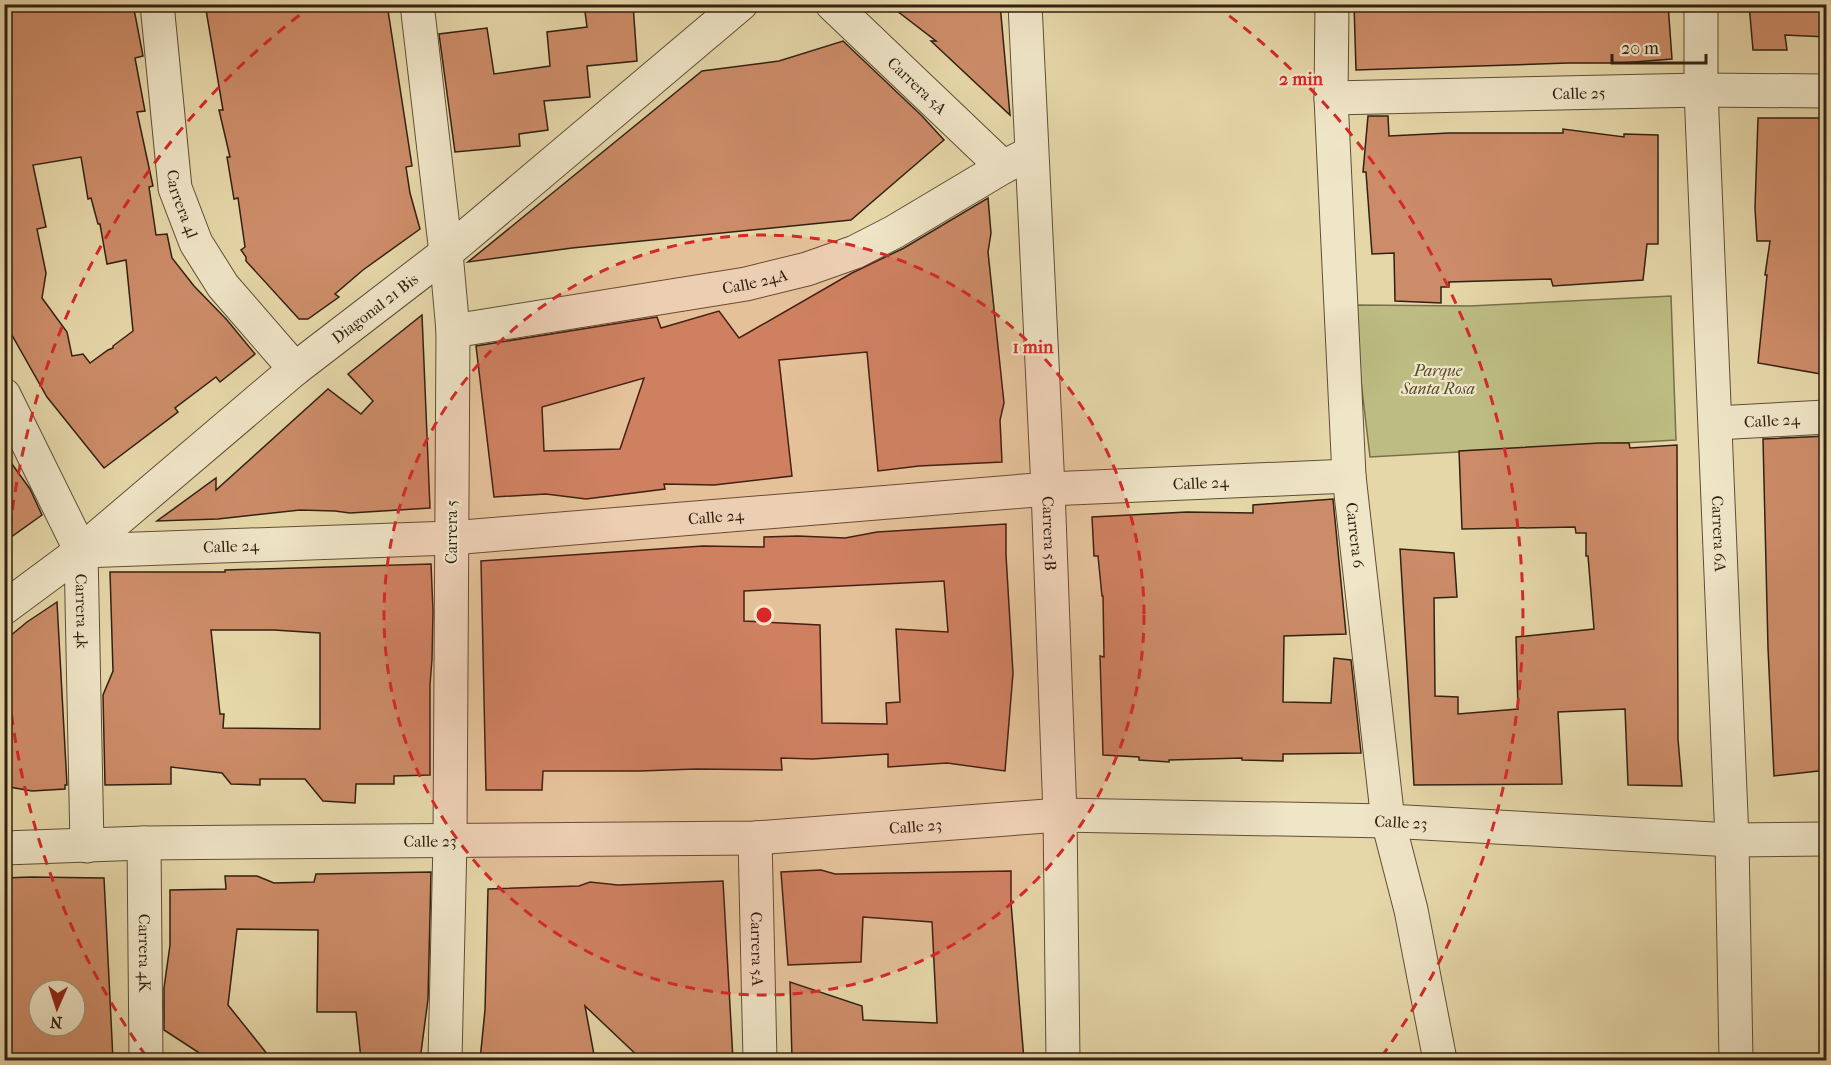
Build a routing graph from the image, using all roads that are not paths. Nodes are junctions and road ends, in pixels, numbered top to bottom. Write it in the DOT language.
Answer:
graph roads {
  1 [pos="157,4"];
  2 [pos="417,4"];
  3 [pos="741,4"];
  4 [pos="832,4"];
  5 [pos="1025,4"];
  6 [pos="1332,4"];
  7 [pos="1701,4"];
  8 [pos="1701,90"];
  9 [pos="1827,91"];
  10 [pos="1331,98"];
  11 [pos="1017,160"];
  12 [pos="446,253"];
  13 [pos="453,331"];
  14 [pos="295,369"];
  15 [pos="4,395"];
  16 [pos="1827,417"];
  17 [pos="1716,423"];
  18 [pos="1349,477"];
  19 [pos="1047,489"];
  20 [pos="451,538"];
  21 [pos="81,551"];
  22 [pos="4,608"];
  23 [pos="1060,814"];
  24 [pos="1388,821"];
  25 [pos="754,838"];
  26 [pos="1827,839"];
  27 [pos="1732,840"];
  28 [pos="450,841"];
  29 [pos="144,843"];
  30 [pos="87,846"];
  31 [pos="4,848"];
  32 [pos="146,1060"];
  33 [pos="445,1060"];
  34 [pos="760,1060"];
  35 [pos="1062,1060"];
  36 [pos="1440,1060"];
  37 [pos="1736,1060"];
  1 -- 14 [label="street, Carrera 4l"];
  2 -- 12 [label="street, Carrera 5"];
  3 -- 12 [label="street, Diagonal 21 Bis"];
  4 -- 11 [label="street, Carrera 5A"];
  5 -- 11 [label="street, Carrera 5B"];
  6 -- 10 [label="street, Carrera 6"];
  7 -- 8 [label="street, Carrera 6A"];
  8 -- 9 [label="street, Calle 25"];
  8 -- 10 [label="street, Calle 25"];
  8 -- 17 [label="street, Carrera 6A"];
  10 -- 18 [label="street, Carrera 6"];
  11 -- 13 [label="street, Calle 24A"];
  11 -- 19 [label="street, Carrera 5B"];
  12 -- 13 [label="street, Carrera 5"];
  12 -- 14 [label="street, Diagonal 21 Bis"];
  13 -- 20 [label="street, Carrera 5"];
  14 -- 21 [label="street, Diagonal 21 Bis"];
  15 -- 21 [label="street, Carrera 4k"];
  16 -- 17 [label="street, Calle 24"];
  17 -- 27 [label="street, Carrera 6A"];
  18 -- 19 [label="street, Calle 24"];
  18 -- 24 [label="street, Carrera 6"];
  19 -- 20 [label="street, Calle 24"];
  19 -- 23 [label="street, Carrera 5B"];
  20 -- 21 [label="street, Calle 24"];
  20 -- 28 [label="street, Carrera 5"];
  21 -- 22 [label="street, Diagonal 21 Bis"];
  21 -- 30 [label="street, Carrera 4k"];
  23 -- 24 [label="street, Calle 23"];
  23 -- 25 [label="street, Calle 23"];
  23 -- 35 [label="street, Carrera 5B"];
  24 -- 27 [label="street, Calle 23"];
  24 -- 36 [label="street, Carrera 6"];
  25 -- 28 [label="street, Calle 23"];
  25 -- 34 [label="street, Carrera 5A"];
  26 -- 27 [label="street, Calle 23"];
  27 -- 37 [label="street, Carrera 6A"];
  28 -- 29 [label="street, Calle 23"];
  28 -- 33 [label="street, Carrera 5"];
  29 -- 30 [label="street, Calle 23"];
  29 -- 32 [label="street, Carrera 4K"];
  30 -- 31 [label="street, Calle 23"];
}
